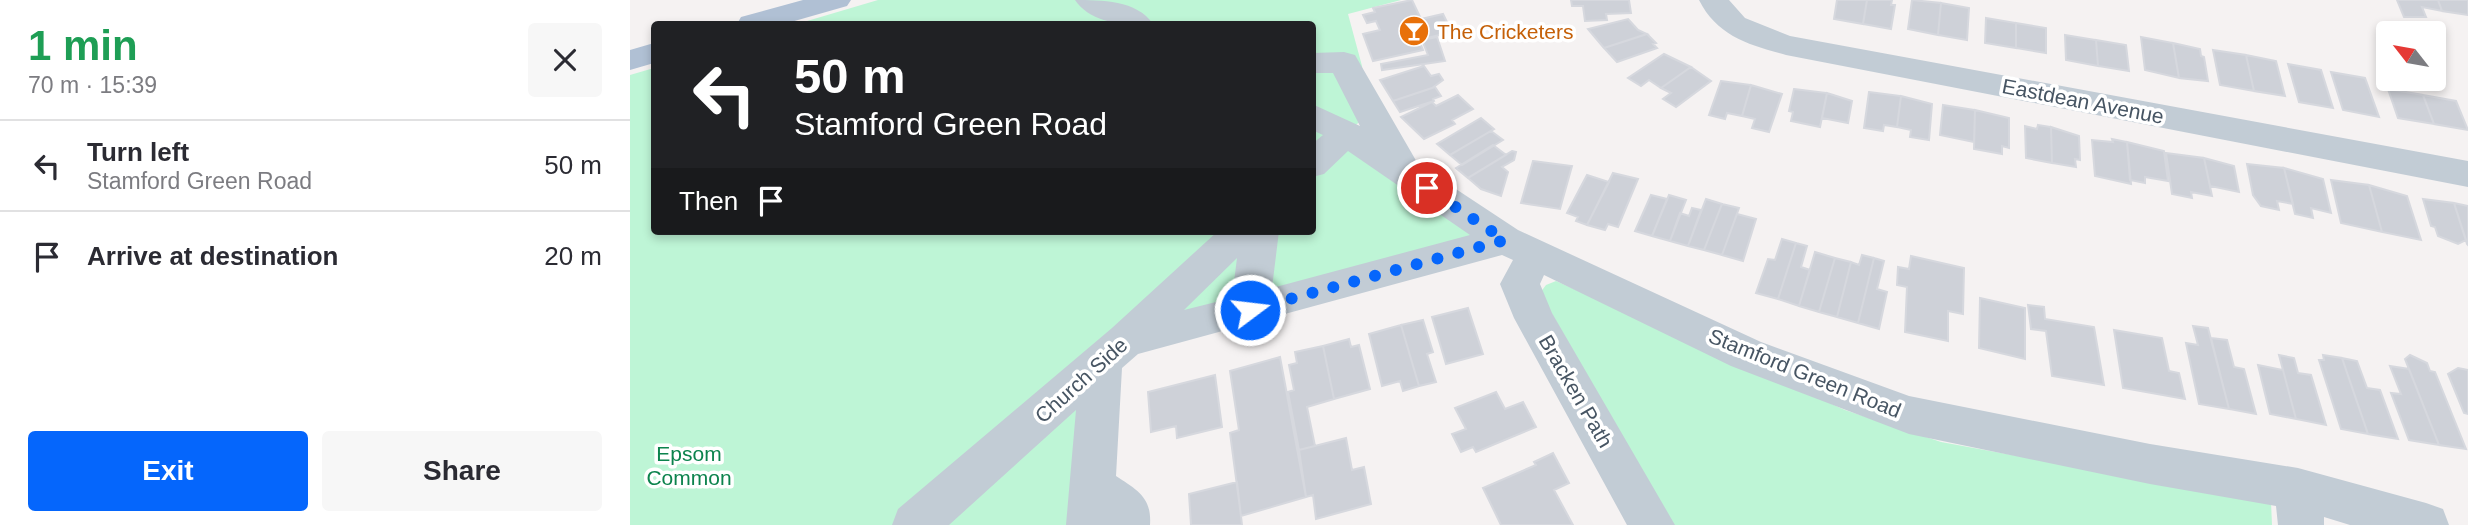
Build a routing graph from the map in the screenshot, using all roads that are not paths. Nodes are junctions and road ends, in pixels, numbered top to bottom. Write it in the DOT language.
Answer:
graph roads {
  1 [pos="836,0"];
  2 [pos="1090,0"];
  3 [pos="1714,0"];
  4 [pos="762,21"];
  5 [pos="1132,21"];
  6 [pos="651,54"];
  7 [pos="630,60"];
  8 [pos="1316,63"];
  9 [pos="1329,124"];
  10 [pos="1316,155"];
  11 [pos="2468,174"];
  12 [pos="1408,175"];
  13 [pos="1238,235"];
  14 [pos="1259,235"];
  15 [pos="1520,247"];
  16 [pos="1250,310"];
  17 [pos="1114,350"];
  18 [pos="1091,506"];
  19 [pos="2299,507"];
  20 [pos="915,525"];
  21 [pos="1127,525"];
  22 [pos="1652,525"];
  23 [pos="2427,525"];
  1 -- 4 [label="main road"];
  2 -- 5 [label="street"];
  3 -- 11 [label="street, Eastdean Avenue"];
  6 -- 7 [label="main road"];
  8 -- 12 [label="street"];
  9 -- 10 [label="street"];
  9 -- 12 [label="street, Stamford Green Road"];
  12 -- 15 [label="street, Stamford Green Road"];
  13 -- 17 [label="street, Church Side"];
  14 -- 16 [label="street"];
  15 -- 16 [label="street"];
  15 -- 19 [label="street, Stamford Green Road"];
  15 -- 22 [label="street, Bracken Path"];
  16 -- 17 [label="street"];
  17 -- 18 [label="street"];
  17 -- 20 [label="street, Church Side"];
  18 -- 21 [label="street"];
  19 -- 23 [label="street, Stamford Green Road"];
}
